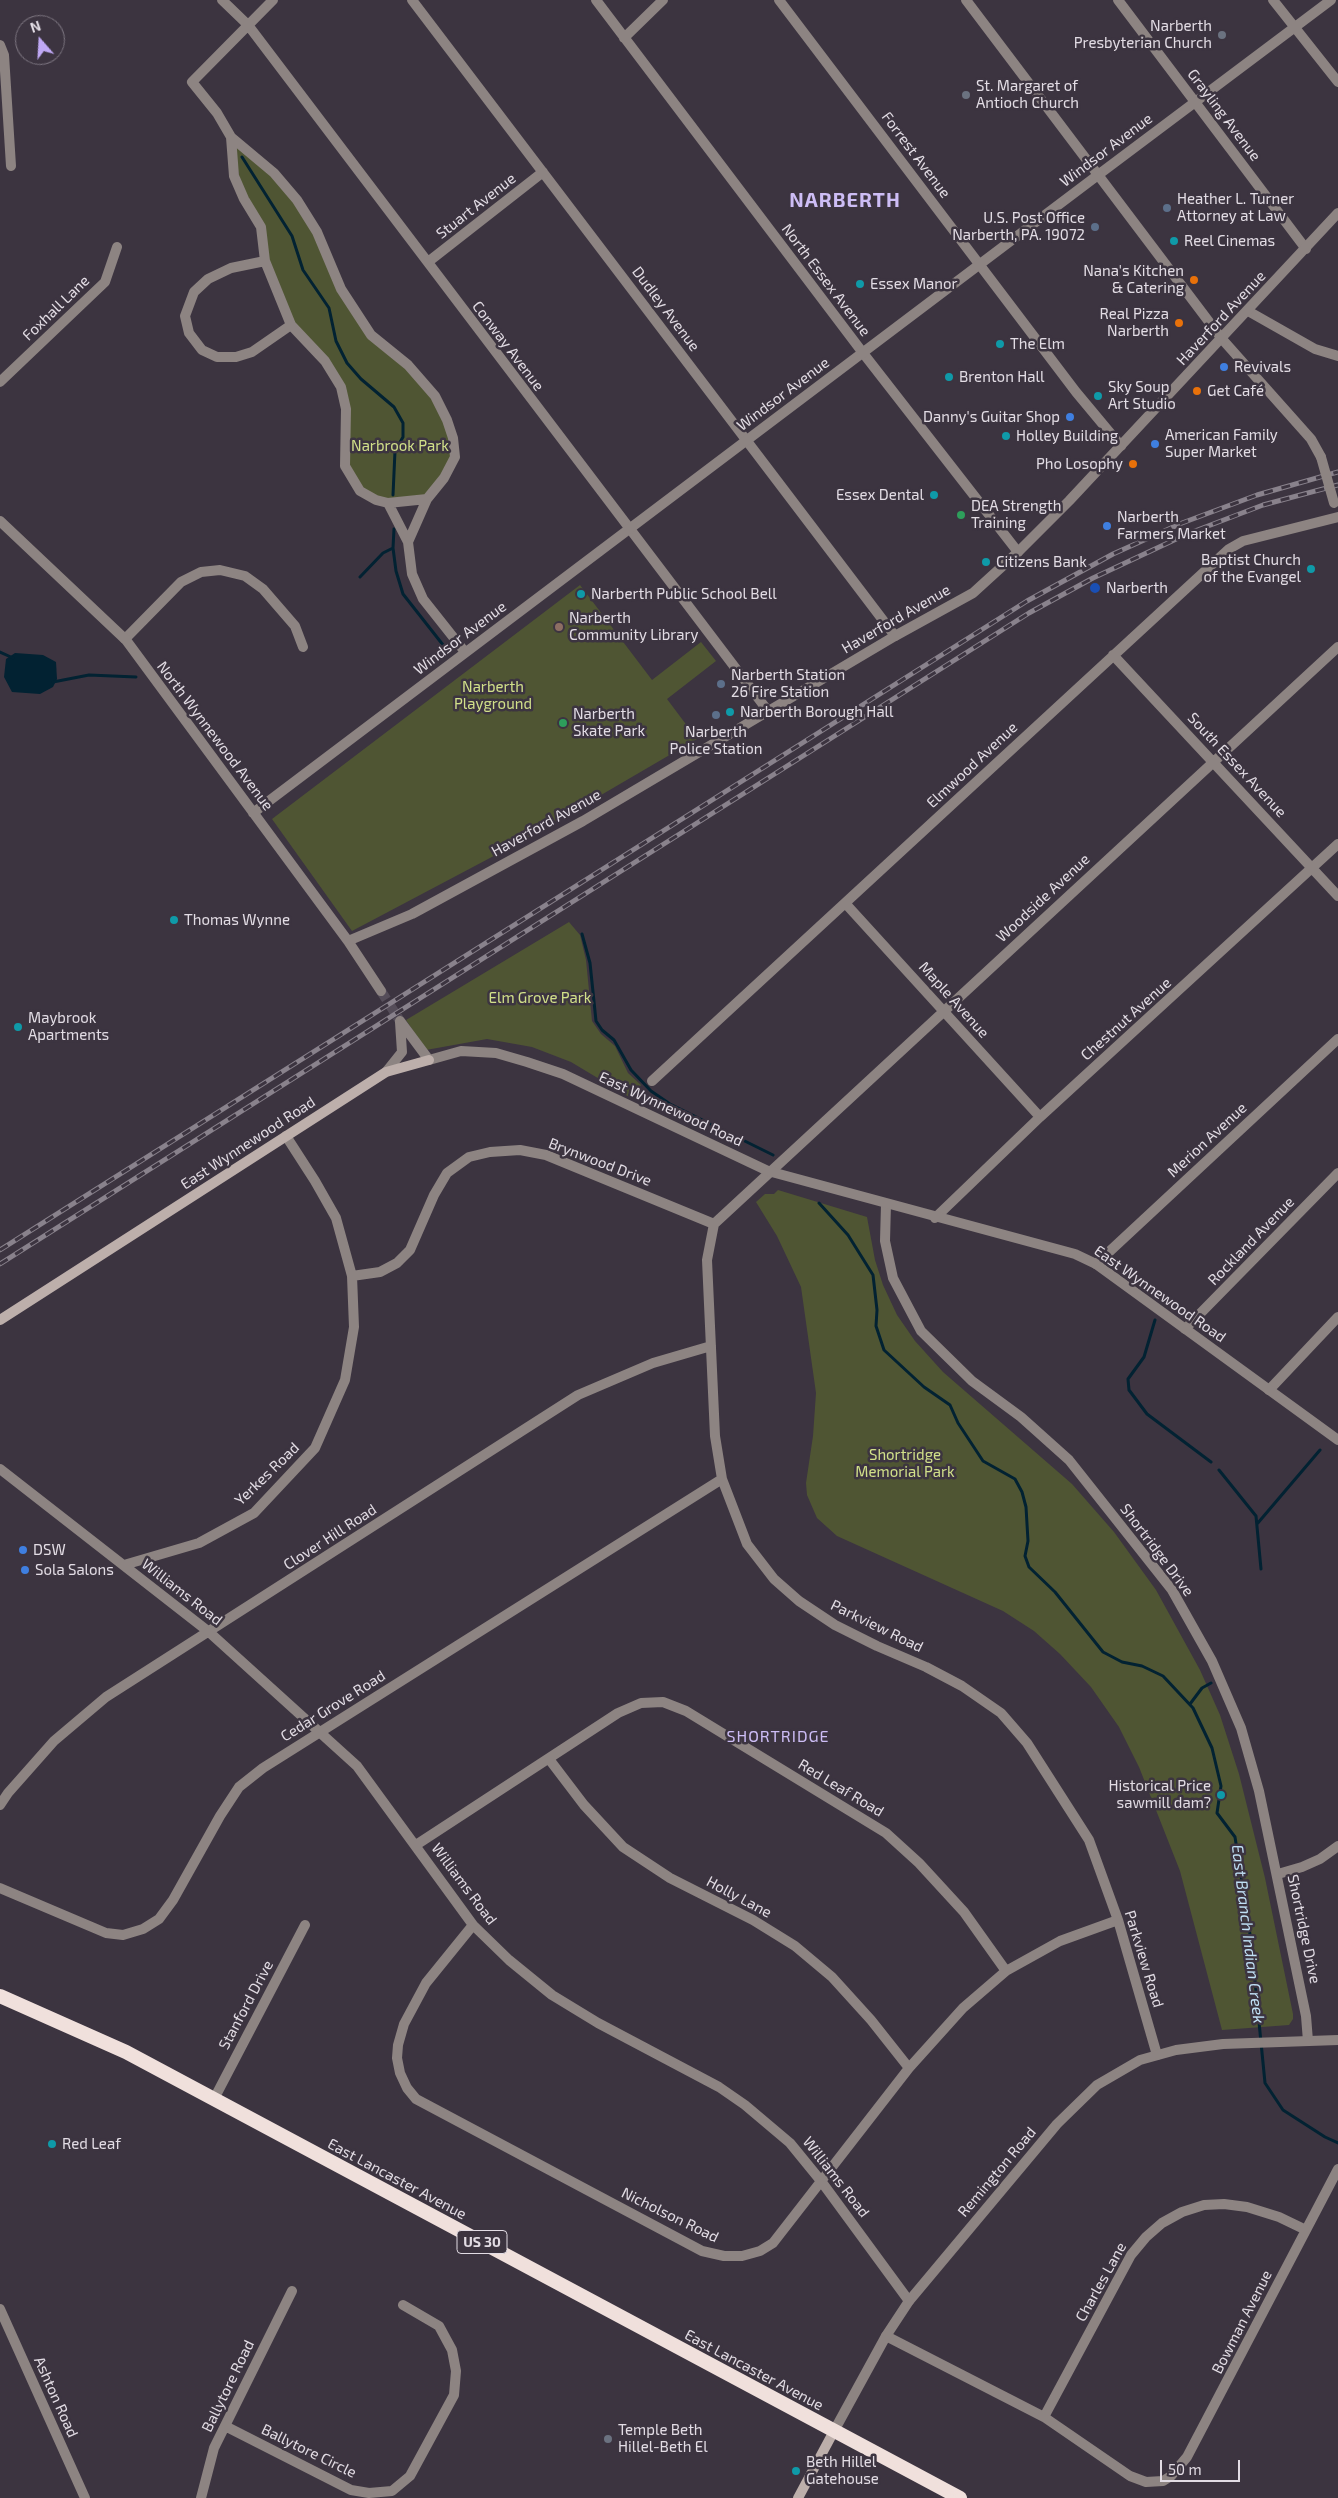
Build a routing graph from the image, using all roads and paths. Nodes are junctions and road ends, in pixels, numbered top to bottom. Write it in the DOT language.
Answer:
graph roads {
  1 [pos="222,0"];
  2 [pos="273,0"];
  3 [pos="412,0"];
  4 [pos="596,0"];
  5 [pos="663,0"];
  6 [pos="779,0"];
  7 [pos="966,0"];
  8 [pos="1118,0"];
  9 [pos="1273,0"];
  10 [pos="1331,0"];
  11 [pos="248,25"];
  12 [pos="1294,28"];
  13 [pos="624,38"];
  14 [pos="0,45"];
  15 [pos="1338,82"];
  16 [pos="1194,102"];
  17 [pos="231,137"];
  18 [pos="10,166"];
  19 [pos="543,172"];
  20 [pos="1098,175"];
  21 [pos="1338,213"];
  22 [pos="117,247"];
  23 [pos="1306,248"];
  24 [pos="264,261"];
  25 [pos="428,262"];
  26 [pos="981,264"];
  27 [pos="1248,311"];
  28 [pos="291,325"];
  29 [pos="1222,339"];
  30 [pos="862,353"];
  31 [pos="1338,356"];
  32 [pos="0,382"];
  33 [pos="747,440"];
  34 [pos="1121,446"];
  35 [pos="427,499"];
  36 [pos="388,503"];
  37 [pos="1338,516"];
  38 [pos="0,521"];
  39 [pos="630,530"];
  40 [pos="408,542"];
  41 [pos="1018,552"];
  42 [pos="895,636"];
  43 [pos="125,639"];
  44 [pos="303,647"];
  45 [pos="1338,647"];
  46 [pos="465,652"];
  47 [pos="1113,655"];
  48 [pos="768,711"];
  49 [pos="1213,761"];
  50 [pos="253,813"];
  51 [pos="1338,844"];
  52 [pos="1313,868"];
  53 [pos="1338,896"];
  54 [pos="845,903"];
  55 [pos="348,942"];
  56 [pos="381,991"];
  57 [pos="944,1011"];
  58 [pos="1338,1039"];
  59 [pos="429,1060"];
  60 [pos="386,1072"];
  61 [pos="652,1081"];
  62 [pos="1040,1117"];
  63 [pos="286,1136"];
  64 [pos="768,1172"];
  65 [pos="1338,1173"];
  66 [pos="886,1204"];
  67 [pos="936,1218"];
  68 [pos="714,1224"];
  69 [pos="1096,1264"];
  70 [pos="352,1276"];
  71 [pos="1338,1317"];
  72 [pos="0,1320"];
  73 [pos="1185,1329"];
  74 [pos="711,1346"];
  75 [pos="1269,1390"];
  76 [pos="1338,1440"];
  77 [pos="0,1469"];
  78 [pos="722,1479"];
  79 [pos="124,1565"];
  80 [pos="210,1632"];
  81 [pos="320,1731"];
  82 [pos="549,1759"];
  83 [pos="0,1805"];
  84 [pos="416,1845"];
  85 [pos="1338,1846"];
  86 [pos="1278,1874"];
  87 [pos="0,1888"];
  88 [pos="1118,1920"];
  89 [pos="305,1925"];
  90 [pos="473,1925"];
  91 [pos="1006,1971"];
  92 [pos="0,1996"];
  93 [pos="1338,2040"];
  94 [pos="1308,2042"];
  95 [pos="1157,2054"];
  96 [pos="909,2068"];
  97 [pos="214,2099"];
  98 [pos="1338,2169"];
  99 [pos="821,2181"];
  100 [pos="1306,2230"];
  101 [pos="292,2291"];
  102 [pos="910,2302"];
  103 [pos="404,2305"];
  104 [pos="0,2309"];
  105 [pos="886,2336"];
  106 [pos="1044,2417"];
  107 [pos="225,2426"];
  108 [pos="834,2430"];
  109 [pos="85,2498"];
  110 [pos="201,2498"];
  111 [pos="798,2498"];
  112 [pos="960,2498"];
  1 -- 11 [label="street, Conway Avenue"];
  2 -- 11 [label="street"];
  3 -- 19 [label="street, Dudley Avenue"];
  4 -- 13 [label="street, North Essex Avenue"];
  5 -- 13 [label="street"];
  6 -- 26 [label="street, Forrest Avenue"];
  7 -- 20 [label="street"];
  8 -- 16 [label="street, Grayling Avenue"];
  9 -- 12 [label="street"];
  10 -- 12 [label="street, Windsor Avenue"];
  11 -- 17 [label="street"];
  11 -- 25 [label="street, Conway Avenue"];
  12 -- 15 [label="street"];
  12 -- 16 [label="street, Windsor Avenue"];
  13 -- 30 [label="street, North Essex Avenue"];
  14 -- 18 [label="street"];
  16 -- 20 [label="street, Windsor Avenue"];
  16 -- 23 [label="street, Grayling Avenue"];
  17 -- 24 [label="street"];
  17 -- 35 [label="street"];
  19 -- 25 [label="street, Stuart Avenue"];
  19 -- 33 [label="street, Dudley Avenue"];
  20 -- 26 [label="street, Windsor Avenue"];
  20 -- 29 [label="street"];
  21 -- 23 [label="street, Haverford Avenue"];
  22 -- 32 [label="street, Foxhall Lane"];
  23 -- 27 [label="street, Haverford Avenue"];
  24 -- 28 [label="street"];
  24 -- 28 [label="street"];
  25 -- 39 [label="street, Conway Avenue"];
  26 -- 30 [label="street, Windsor Avenue"];
  26 -- 34 [label="street, Forrest Avenue"];
  27 -- 29 [label="street, Haverford Avenue"];
  27 -- 31 [label="street"];
  28 -- 36 [label="street"];
  29 -- 34 [label="street, Haverford Avenue"];
  29 -- 37 [label="street, bridge"];
  30 -- 33 [label="street, Windsor Avenue"];
  30 -- 41 [label="street, North Essex Avenue"];
  33 -- 39 [label="street, Windsor Avenue"];
  33 -- 42 [label="street, Dudley Avenue"];
  34 -- 41 [label="street, Haverford Avenue"];
  35 -- 36 [label="street"];
  35 -- 40 [label="street"];
  36 -- 40 [label="street"];
  37 -- 47 [label="street, Elmwood Avenue"];
  38 -- 43 [label="street, North Wynnewood Avenue"];
  39 -- 46 [label="street, Windsor Avenue"];
  39 -- 48 [label="street, Conway Avenue"];
  40 -- 46 [label="street"];
  41 -- 42 [label="street, Haverford Avenue"];
  42 -- 48 [label="street, Haverford Avenue"];
  43 -- 44 [label="street"];
  43 -- 50 [label="street, North Wynnewood Avenue"];
  45 -- 49 [label="street, Woodside Avenue"];
  46 -- 50 [label="street, Windsor Avenue"];
  47 -- 49 [label="street, South Essex Avenue"];
  47 -- 54 [label="street, Elmwood Avenue"];
  48 -- 55 [label="street, Haverford Avenue"];
  49 -- 52 [label="street, South Essex Avenue"];
  49 -- 57 [label="street, Woodside Avenue"];
  50 -- 55 [label="street, North Wynnewood Avenue"];
  51 -- 52 [label="street, Chestnut Avenue"];
  52 -- 53 [label="street, South Essex Avenue"];
  52 -- 62 [label="street, Chestnut Avenue"];
  54 -- 57 [label="street, Maple Avenue"];
  54 -- 61 [label="street, Elmwood Avenue"];
  55 -- 56 [label="street, North Wynnewood Avenue"];
  57 -- 62 [label="street, Maple Avenue"];
  57 -- 64 [label="street, Woodside Avenue"];
  58 -- 69 [label="street, Merion Avenue"];
  59 -- 60 [label="main road, East Wynnewood Road"];
  59 -- 60 [label="street"];
  59 -- 64 [label="street, East Wynnewood Road"];
  60 -- 63 [label="main road, East Wynnewood Road"];
  62 -- 67 [label="street, Chestnut Avenue"];
  63 -- 70 [label="street, Yerkes Road"];
  63 -- 72 [label="main road, East Wynnewood Road"];
  64 -- 66 [label="street, East Wynnewood Road"];
  64 -- 68 [label="street"];
  65 -- 73 [label="street, Rockland Avenue"];
  66 -- 67 [label="street, East Wynnewood Road"];
  66 -- 86 [label="street, Shortridge Drive"];
  67 -- 69 [label="street, East Wynnewood Road"];
  68 -- 70 [label="street, Brynwood Drive"];
  68 -- 74 [label="street, Parkview Road"];
  69 -- 73 [label="street, East Wynnewood Road"];
  70 -- 79 [label="street, Yerkes Road"];
  71 -- 75 [label="street"];
  73 -- 75 [label="street, East Wynnewood Road"];
  74 -- 78 [label="street, Parkview Road"];
  74 -- 80 [label="street, Clover Hill Road"];
  75 -- 76 [label="street, East Wynnewood Road"];
  77 -- 79 [label="street, Williams Road"];
  78 -- 81 [label="street, Cedar Grove Road"];
  78 -- 88 [label="street, Parkview Road"];
  79 -- 80 [label="street, Williams Road"];
  80 -- 81 [label="street, Williams Road"];
  80 -- 83 [label="street, Clover Hill Road"];
  81 -- 84 [label="street, Williams Road"];
  81 -- 87 [label="street, Cedar Grove Road"];
  82 -- 84 [label="street, Red Leaf Road"];
  82 -- 91 [label="street, Red Leaf Road"];
  82 -- 96 [label="street, Holly Lane"];
  84 -- 90 [label="street, Williams Road"];
  85 -- 86 [label="street"];
  86 -- 94 [label="street, Shortridge Drive"];
  88 -- 91 [label="street, Nicholson Road"];
  88 -- 95 [label="street, Parkview Road"];
  89 -- 97 [label="street, Stanford Drive"];
  90 -- 99 [label="street, Williams Road"];
  90 -- 99 [label="street, Nicholson Road"];
  91 -- 96 [label="street, Nicholson Road"];
  92 -- 97 [label="highway, East Lancaster Avenue / US 30"];
  93 -- 94 [label="street, Remington Road"];
  94 -- 95 [label="street, Remington Road"];
  95 -- 102 [label="street, Remington Road"];
  96 -- 99 [label="street, Nicholson Road"];
  97 -- 108 [label="highway, East Lancaster Avenue / US 30"];
  98 -- 100 [label="street, Bowman Avenue"];
  99 -- 102 [label="street, Williams Road"];
  100 -- 106 [label="street, Charles Lane"];
  100 -- 106 [label="street, Bowman Avenue"];
  101 -- 107 [label="street, Ballytore Road"];
  102 -- 105 [label="street, Remington Road"];
  103 -- 107 [label="street, Ballytore Circle"];
  104 -- 109 [label="street, Ashton Road"];
  105 -- 106 [label="street"];
  105 -- 108 [label="street, Remington Road"];
  107 -- 110 [label="street, Ballytore Road"];
  108 -- 111 [label="main road, Remington Road"];
  108 -- 112 [label="highway, East Lancaster Avenue / US 30"];
}
